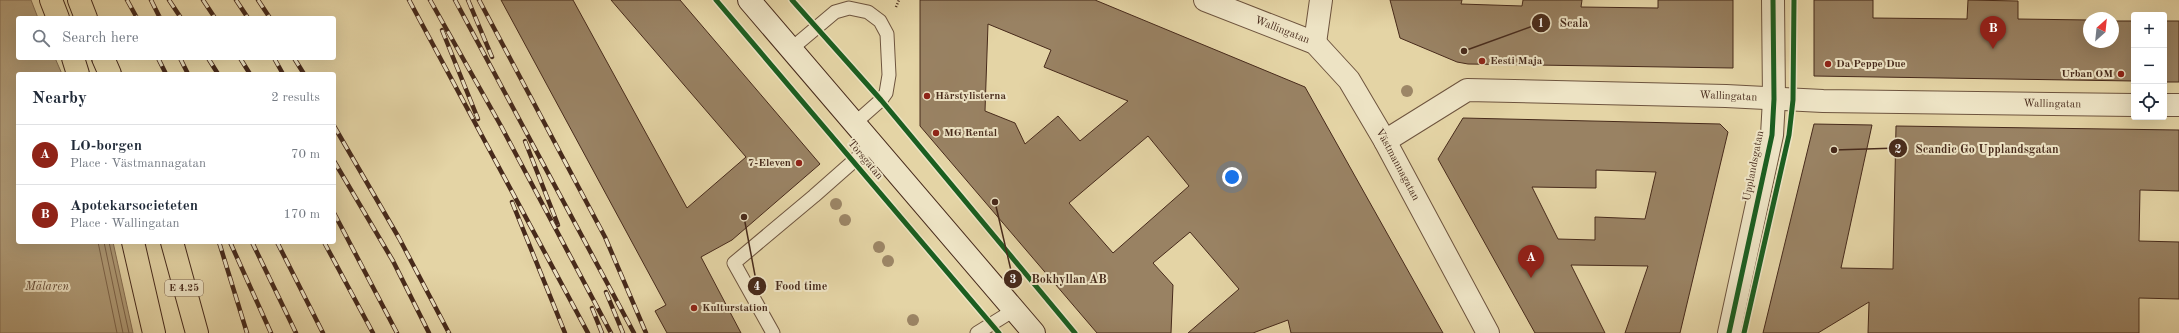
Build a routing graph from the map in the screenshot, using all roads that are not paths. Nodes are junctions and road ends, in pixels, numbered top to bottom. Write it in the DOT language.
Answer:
graph roads {
  1 [pos="51,0"];
  2 [pos="79,0"];
  3 [pos="749,0"];
  4 [pos="1206,0"];
  5 [pos="1321,0"];
  6 [pos="1774,0"];
  7 [pos="849,4"];
  8 [pos="57,16"];
  9 [pos="85,16"];
  10 [pos="1315,43"];
  11 [pos="791,49"];
  12 [pos="74,60"];
  13 [pos="104,60"];
  14 [pos="77,72"];
  15 [pos="109,72"];
  16 [pos="1774,99"];
  17 [pos="2131,105"];
  18 [pos="2167,105"];
  19 [pos="2179,105"];
  20 [pos="855,123"];
  21 [pos="1385,141"];
  22 [pos="873,144"];
  23 [pos="132,244"];
  24 [pos="173,244"];
  25 [pos="1014,310"];
  26 [pos="154,333"];
  27 [pos="197,333"];
  28 [pos="772,333"];
  29 [pos="977,333"];
  30 [pos="1034,333"];
  31 [pos="1488,333"];
  32 [pos="1729,333"];
  1 -- 8 [label="highway"];
  2 -- 9 [label="highway"];
  3 -- 11 [label="street, Torsgatan"];
  4 -- 10 [label="street, Wallingatan"];
  5 -- 10 [label="street"];
  6 -- 16 [label="street, Upplandsgatan"];
  7 -- 11 [label="lane, Torsgatan"];
  7 -- 20 [label="lane, Torsgatan"];
  10 -- 21 [label="street, Västmannagatan"];
  11 -- 20 [label="street, Torsgatan"];
  12 -- 14 [label="highway"];
  13 -- 15 [label="highway"];
  16 -- 17 [label="street, Wallingatan"];
  16 -- 21 [label="street, Wallingatan"];
  16 -- 32 [label="street, Upplandsgatan"];
  18 -- 19 [label="street"];
  20 -- 22 [label="street, Torsgatan"];
  21 -- 31 [label="street, Västmannagatan"];
  22 -- 25 [label="street, Torsgatan"];
  22 -- 28 [label="lane"];
  23 -- 26 [label="highway"];
  24 -- 27 [label="highway, E 4.25"];
  25 -- 29 [label="lane"];
  25 -- 30 [label="street, Torsgatan"];
}
